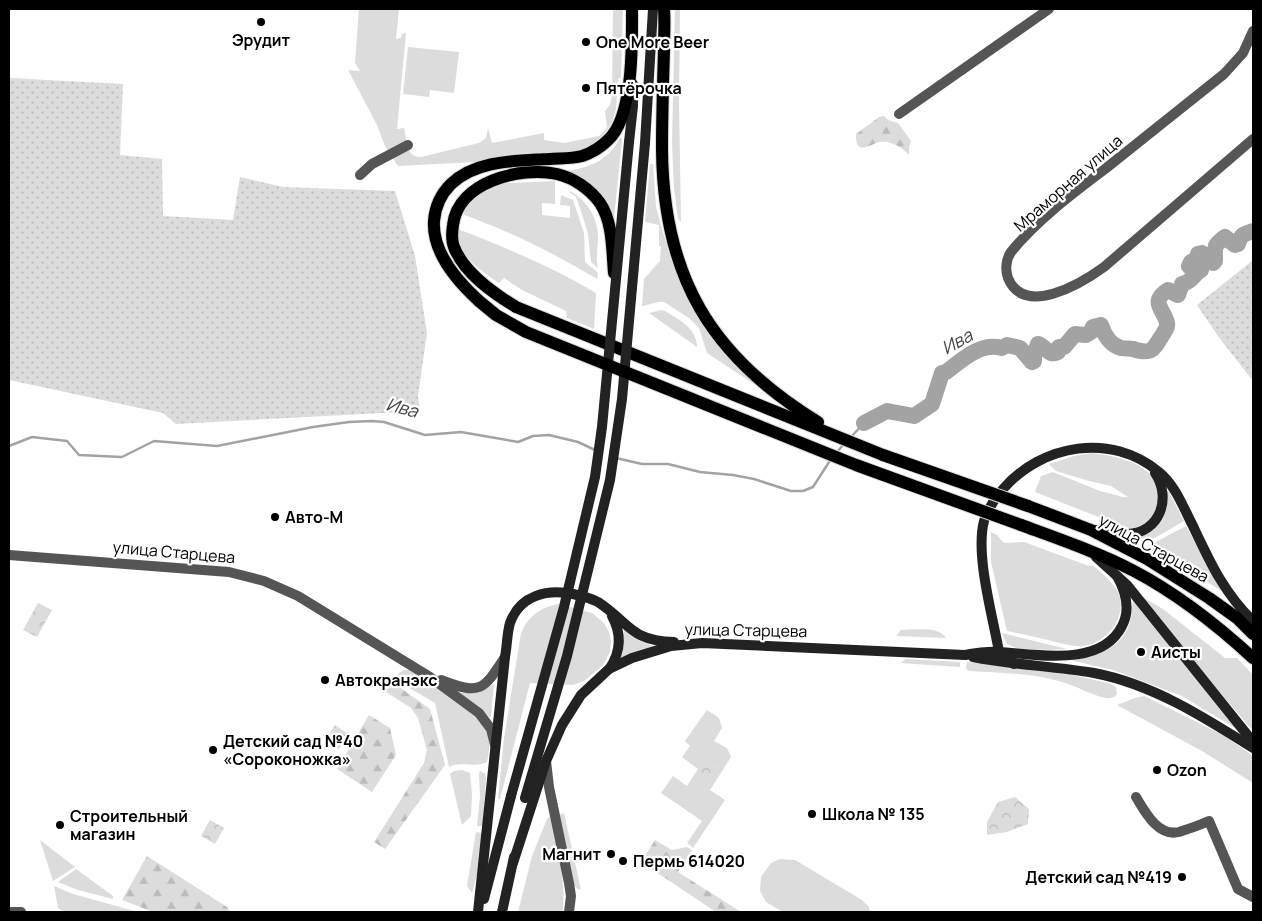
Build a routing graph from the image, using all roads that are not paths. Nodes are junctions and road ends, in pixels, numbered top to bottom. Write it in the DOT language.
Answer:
graph roads {
  1 [pos="632,9"];
  2 [pos="653,9"];
  3 [pos="664,9"];
  4 [pos="1049,9"];
  5 [pos="632,28"];
  6 [pos="1253,31"];
  7 [pos="899,114"];
  8 [pos="1253,139"];
  9 [pos="408,145"];
  10 [pos="360,175"];
  11 [pos="616,290"];
  12 [pos="848,441"];
  13 [pos="1144,461"];
  14 [pos="1091,530"];
  15 [pos="1086,548"];
  16 [pos="9,555"];
  17 [pos="1117,576"];
  18 [pos="610,612"];
  19 [pos="1253,621"];
  20 [pos="1253,634"];
  21 [pos="702,643"];
  22 [pos="999,652"];
  23 [pos="965,655"];
  24 [pos="506,657"];
  25 [pos="1253,658"];
  26 [pos="1014,664"];
  27 [pos="609,669"];
  28 [pos="430,676"];
  29 [pos="1253,742"];
  30 [pos="495,746"];
  31 [pos="1253,748"];
  32 [pos="546,761"];
  33 [pos="1136,797"];
  34 [pos="513,862"];
  35 [pos="1253,897"];
  36 [pos="9,912"];
  37 [pos="21,912"];
  38 [pos="479,912"];
  39 [pos="502,912"];
  40 [pos="569,912"];
  1 -- 5 [label="main road, улица Старцева"];
  2 -- 34 [label="main road, bridge"];
  3 -- 12 [label="main road"];
  4 -- 7 [label="street"];
  5 -- 11 [label="main road, bridge"];
  5 -- 15 [label="main road, улица Старцева, bridge"];
  6 -- 8 [label="street, Мраморная улица"];
  9 -- 10 [label="street"];
  11 -- 12 [label="main road, bridge"];
  11 -- 38 [label="main road, bridge"];
  12 -- 14 [label="main road, улица Старцева, bridge"];
  13 -- 14 [label="main road"];
  13 -- 19 [label="main road"];
  13 -- 22 [label="main road"];
  14 -- 20 [label="main road, улица Старцева"];
  15 -- 17 [label="main road"];
  15 -- 25 [label="main road, улица Старцева"];
  16 -- 28 [label="street, улица Старцева"];
  17 -- 22 [label="main road, улица Старцева"];
  17 -- 29 [label="main road"];
  18 -- 21 [label="main road"];
  18 -- 24 [label="main road"];
  18 -- 27 [label="main road"];
  21 -- 23 [label="main road, улица Старцева"];
  21 -- 27 [label="main road, улица Старцева"];
  22 -- 23 [label="main road, улица Старцева"];
  22 -- 26 [label="main road"];
  23 -- 26 [label="main road"];
  24 -- 28 [label="street"];
  24 -- 30 [label="main road"];
  26 -- 31 [label="main road"];
  27 -- 32 [label="main road, улица Старцева"];
  28 -- 30 [label="street"];
  30 -- 38 [label="main road"];
  32 -- 34 [label="main road, улица Старцева"];
  32 -- 40 [label="street"];
  33 -- 35 [label="street"];
  34 -- 39 [label="main road"];
  36 -- 37 [label="street"];
}
